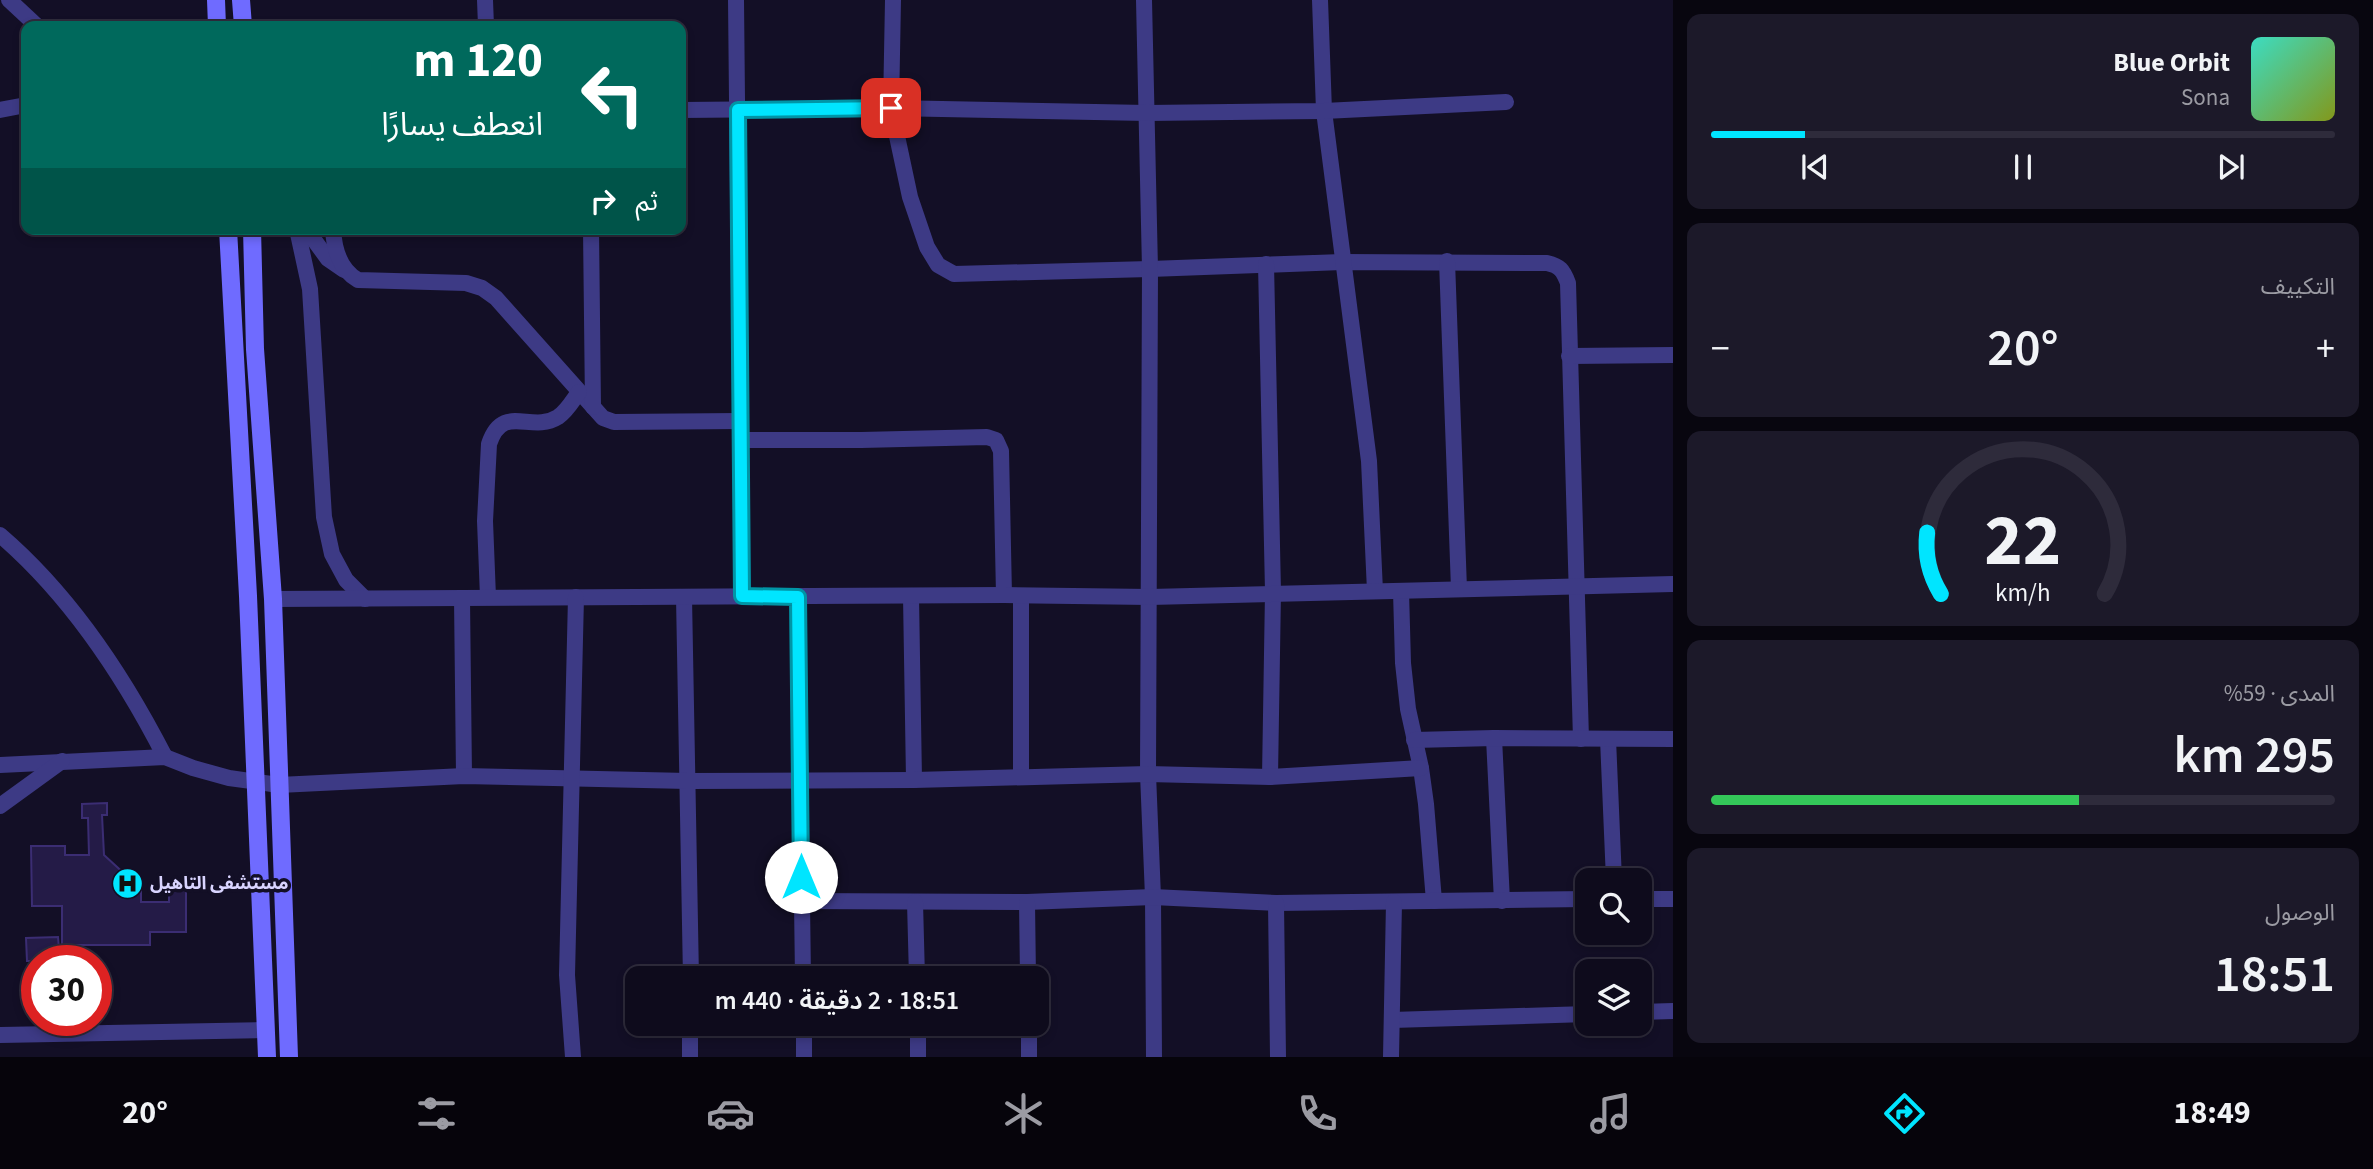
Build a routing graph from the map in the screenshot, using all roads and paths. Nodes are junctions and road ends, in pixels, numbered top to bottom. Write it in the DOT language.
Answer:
graph roads {
  1 [pos="9,0"];
  2 [pos="216,0"];
  3 [pos="241,0"];
  4 [pos="485,0"];
  5 [pos="736,0"];
  6 [pos="893,0"];
  7 [pos="1144,0"];
  8 [pos="1320,0"];
  9 [pos="32,21"];
  10 [pos="217,21"];
  11 [pos="243,21"];
  12 [pos="486,21"];
  13 [pos="1506,102"];
  14 [pos="21,106"];
  15 [pos="891,108"];
  16 [pos="0,110"];
  17 [pos="686,110"];
  18 [pos="738,110"];
  19 [pos="1324,111"];
  20 [pos="1147,113"];
  21 [pos="228,235"];
  22 [pos="252,235"];
  23 [pos="298,235"];
  24 [pos="311,235"];
  25 [pos="334,235"];
  26 [pos="591,235"];
  27 [pos="1447,261"];
  28 [pos="1342,262"];
  29 [pos="1266,264"];
  30 [pos="1150,269"];
  31 [pos="351,276"];
  32 [pos="1673,355"];
  33 [pos="1569,356"];
  34 [pos="579,392"];
  35 [pos="593,407"];
  36 [pos="740,421"];
  37 [pos="740,440"];
  38 [pos="0,535"];
  39 [pos="1673,584"];
  40 [pos="1576,586"];
  41 [pos="1459,589"];
  42 [pos="1376,591"];
  43 [pos="1401,591"];
  44 [pos="1273,592"];
  45 [pos="1004,595"];
  46 [pos="742,596"];
  47 [pos="911,596"];
  48 [pos="1021,596"];
  49 [pos="488,597"];
  50 [pos="576,597"];
  51 [pos="684,597"];
  52 [pos="798,597"];
  53 [pos="1150,597"];
  54 [pos="462,598"];
  55 [pos="273,599"];
  56 [pos="365,599"];
  57 [pos="1494,738"];
  58 [pos="1581,739"];
  59 [pos="1608,739"];
  60 [pos="1673,739"];
  61 [pos="1414,740"];
  62 [pos="164,757"];
  63 [pos="62,761"];
  64 [pos="0,765"];
  65 [pos="1421,768"];
  66 [pos="1148,774"];
  67 [pos="464,776"];
  68 [pos="1270,776"];
  69 [pos="1021,777"];
  70 [pos="572,778"];
  71 [pos="801,779"];
  72 [pos="914,780"];
  73 [pos="688,781"];
  74 [pos="256,783"];
  75 [pos="279,785"];
  76 [pos="0,806"];
  77 [pos="1613,868"];
  78 [pos="1153,897"];
  79 [pos="1575,899"];
  80 [pos="1652,899"];
  81 [pos="1673,899"];
  82 [pos="800,901"];
  83 [pos="1434,901"];
  84 [pos="1502,901"];
  85 [pos="915,902"];
  86 [pos="1027,902"];
  87 [pos="1394,902"];
  88 [pos="1276,903"];
  89 [pos="691,966"];
  90 [pos="803,966"];
  91 [pos="917,966"];
  92 [pos="1028,966"];
  93 [pos="1673,1011"];
  94 [pos="1652,1012"];
  95 [pos="1575,1014"];
  96 [pos="1392,1020"];
  97 [pos="266,1030"];
  98 [pos="0,1034"];
  99 [pos="690,1036"];
  100 [pos="804,1036"];
  101 [pos="918,1036"];
  102 [pos="1029,1036"];
  103 [pos="267,1057"];
  104 [pos="289,1057"];
  105 [pos="573,1057"];
  106 [pos="690,1057"];
  107 [pos="804,1057"];
  108 [pos="918,1057"];
  109 [pos="1029,1057"];
  110 [pos="1154,1057"];
  111 [pos="1278,1057"];
  112 [pos="1391,1057"];
  1 -- 9 [label="street"];
  2 -- 10 [label="main road"];
  3 -- 11 [label="main road"];
  4 -- 12 [label="street"];
  5 -- 18 [label="street"];
  6 -- 15 [label="street"];
  7 -- 20 [label="street"];
  8 -- 19 [label="street"];
  13 -- 19 [label="street"];
  14 -- 16 [label="street"];
  15 -- 18 [label="street"];
  15 -- 20 [label="street"];
  15 -- 30 [label="street"];
  17 -- 18 [label="street"];
  18 -- 36 [label="street"];
  19 -- 20 [label="street"];
  19 -- 28 [label="street"];
  20 -- 30 [label="street"];
  21 -- 74 [label="main road"];
  22 -- 55 [label="main road"];
  23 -- 56 [label="street"];
  24 -- 31 [label="street"];
  25 -- 31 [label="street"];
  26 -- 35 [label="street"];
  27 -- 28 [label="street"];
  27 -- 33 [label="street"];
  27 -- 41 [label="street"];
  28 -- 29 [label="street"];
  28 -- 42 [label="street"];
  29 -- 30 [label="street"];
  29 -- 44 [label="street"];
  30 -- 53 [label="street"];
  31 -- 34 [label="street"];
  32 -- 33 [label="street"];
  33 -- 40 [label="street"];
  34 -- 35 [label="street"];
  34 -- 49 [label="street"];
  35 -- 36 [label="street"];
  36 -- 37 [label="street"];
  37 -- 45 [label="street"];
  37 -- 46 [label="street"];
  38 -- 62 [label="street"];
  39 -- 40 [label="street"];
  40 -- 41 [label="street"];
  40 -- 58 [label="street"];
  41 -- 43 [label="street"];
  42 -- 43 [label="street"];
  42 -- 44 [label="street"];
  43 -- 61 [label="street"];
  44 -- 53 [label="street"];
  44 -- 68 [label="street"];
  45 -- 47 [label="street"];
  45 -- 48 [label="street"];
  46 -- 51 [label="street"];
  46 -- 52 [label="street"];
  47 -- 52 [label="street"];
  47 -- 72 [label="street"];
  48 -- 53 [label="street"];
  48 -- 69 [label="street"];
  49 -- 50 [label="street"];
  49 -- 54 [label="street"];
  50 -- 51 [label="street"];
  50 -- 70 [label="street"];
  51 -- 73 [label="street"];
  52 -- 71 [label="street"];
  53 -- 66 [label="street"];
  54 -- 56 [label="street"];
  54 -- 67 [label="street"];
  55 -- 56 [label="street"];
  55 -- 75 [label="main road"];
  57 -- 58 [label="street"];
  57 -- 61 [label="street"];
  57 -- 84 [label="street"];
  58 -- 59 [label="street"];
  59 -- 60 [label="street"];
  59 -- 77 [label="street"];
  61 -- 65 [label="street"];
  62 -- 63 [label="street"];
  62 -- 74 [label="street"];
  63 -- 64 [label="street"];
  63 -- 76 [label="street"];
  65 -- 68 [label="street"];
  65 -- 83 [label="street"];
  66 -- 68 [label="street"];
  66 -- 69 [label="street"];
  66 -- 78 [label="street"];
  67 -- 70 [label="street"];
  67 -- 75 [label="street"];
  69 -- 72 [label="street"];
  70 -- 73 [label="street"];
  70 -- 105 [label="street"];
  71 -- 72 [label="street"];
  71 -- 73 [label="street"];
  71 -- 82 [label="street"];
  73 -- 89 [label="street"];
  74 -- 75 [label="street"];
  74 -- 97 [label="main road"];
  75 -- 104 [label="main road"];
  78 -- 86 [label="street"];
  78 -- 88 [label="street"];
  78 -- 110 [label="street"];
  79 -- 84 [label="street"];
  80 -- 81 [label="street"];
  82 -- 85 [label="street"];
  82 -- 90 [label="street"];
  83 -- 84 [label="street"];
  83 -- 87 [label="street"];
  85 -- 86 [label="street"];
  85 -- 91 [label="street"];
  86 -- 92 [label="street"];
  87 -- 88 [label="street"];
  87 -- 96 [label="street"];
  88 -- 111 [label="street"];
  93 -- 94 [label="street"];
  95 -- 96 [label="street"];
  96 -- 112 [label="street"];
  97 -- 98 [label="street"];
  97 -- 103 [label="main road"];
  99 -- 106 [label="street"];
  100 -- 107 [label="street"];
  101 -- 108 [label="street"];
  102 -- 109 [label="street"];
}
